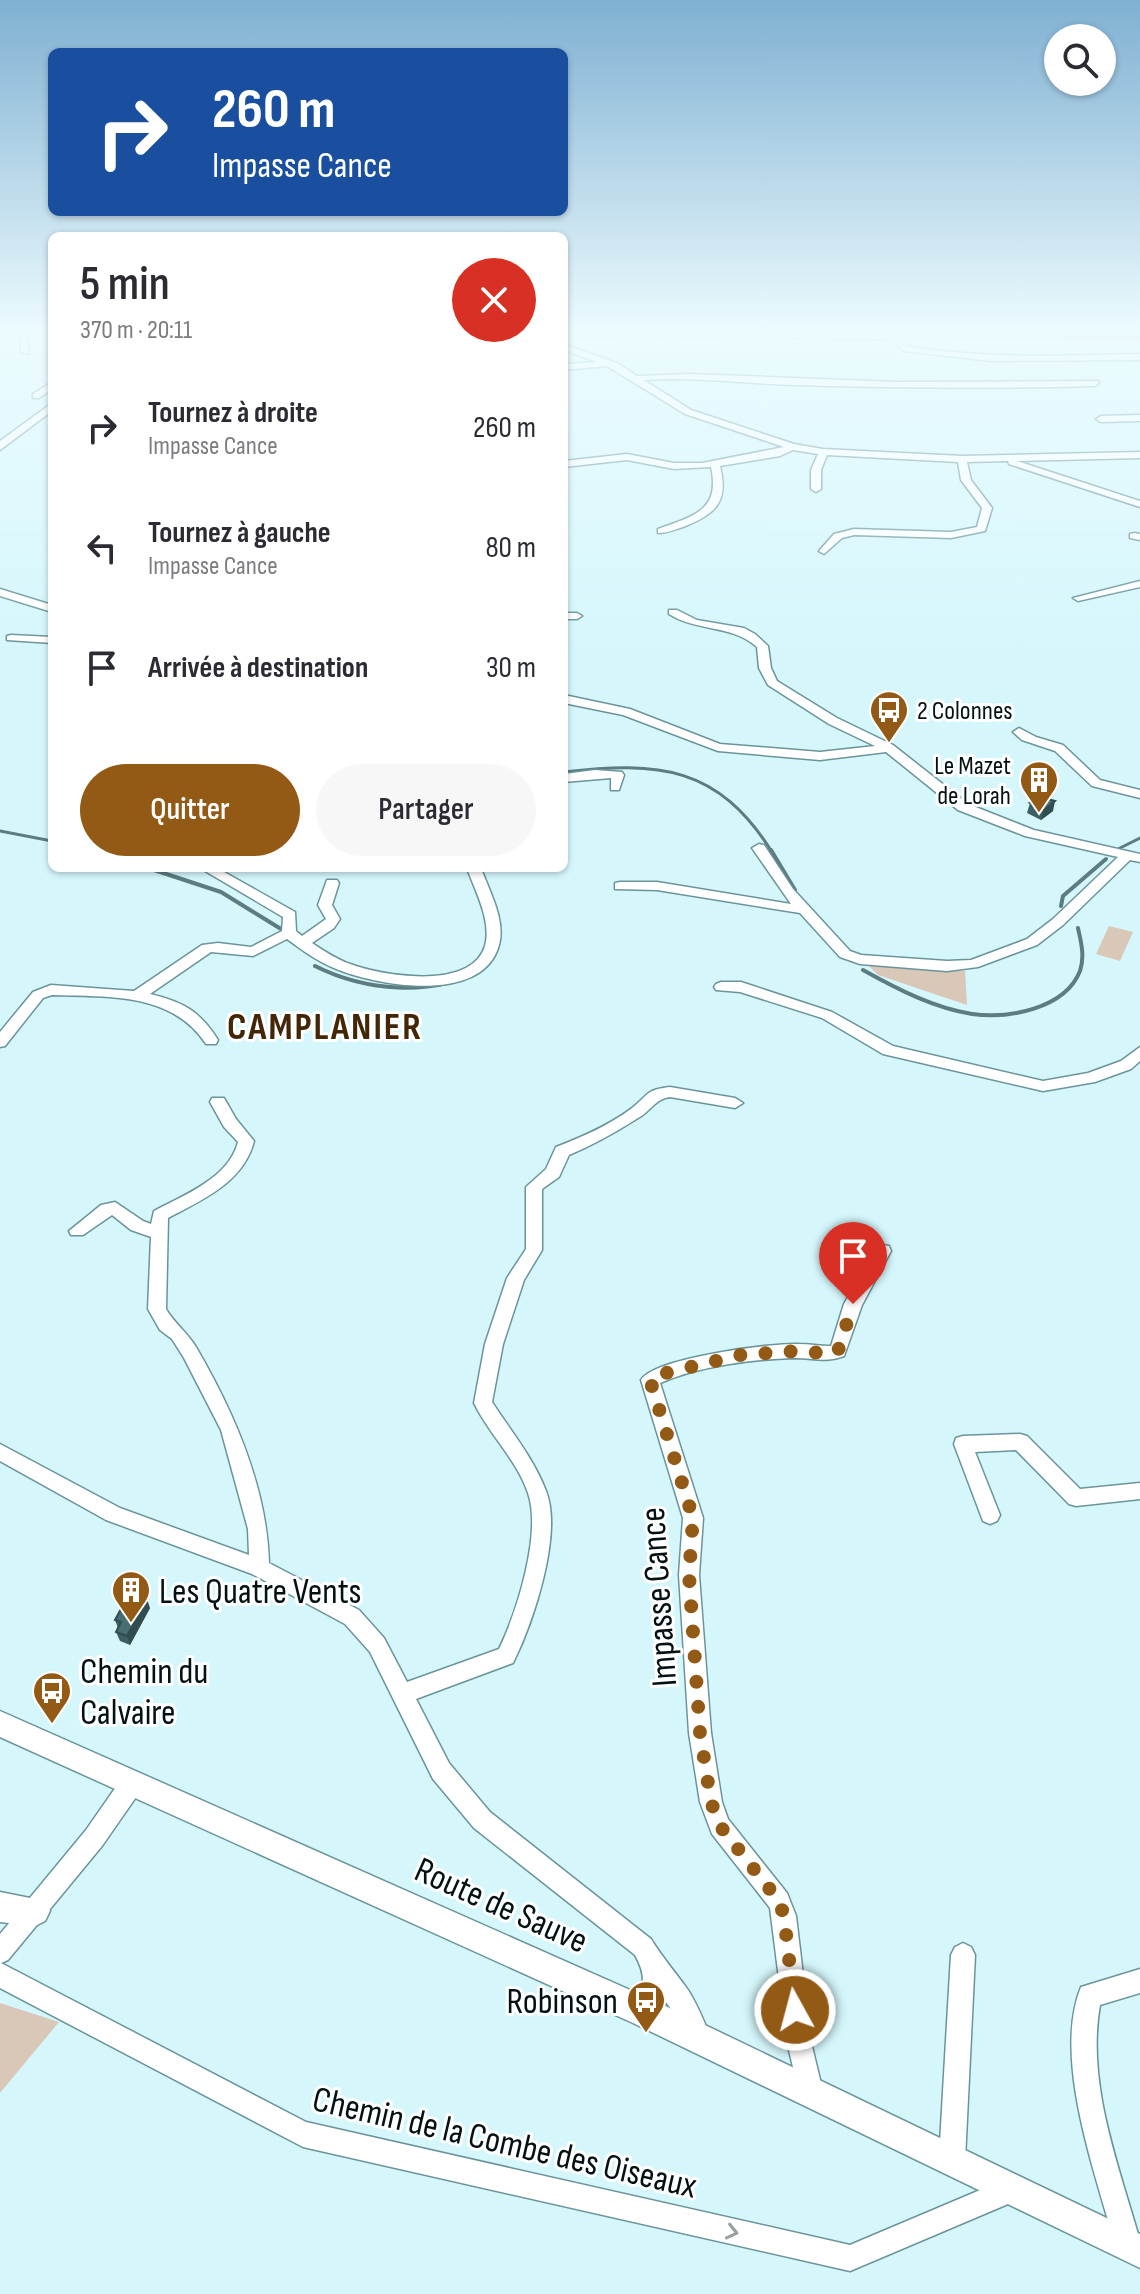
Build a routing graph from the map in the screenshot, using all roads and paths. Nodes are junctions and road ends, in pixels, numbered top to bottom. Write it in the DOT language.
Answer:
graph roads {
  1 [pos="757,435"];
  2 [pos="792,447"];
  3 [pos="823,452"];
  4 [pos="1140,455"];
  5 [pos="962,459"];
  6 [pos="1004,460"];
  7 [pos="568,464"];
  8 [pos="715,464"];
  9 [pos="816,489"];
  10 [pos="1140,504"];
  11 [pos="662,531"];
  12 [pos="824,551"];
  13 [pos="1140,584"];
  14 [pos="0,592"];
  15 [pos="1078,598"];
  16 [pos="48,608"];
  17 [pos="673,612"];
  18 [pos="11,638"];
  19 [pos="48,640"];
  20 [pos="568,700"];
  21 [pos="1019,732"];
  22 [pos="889,748"];
  23 [pos="568,777"];
  24 [pos="615,787"];
  25 [pos="1140,794"];
  26 [pos="759,848"];
  27 [pos="1134,856"];
  28 [pos="214,872"];
  29 [pos="475,872"];
  30 [pos="332,883"];
  31 [pos="620,886"];
  32 [pos="805,910"];
  33 [pos="284,934"];
  34 [pos="302,943"];
  35 [pos="721,987"];
  36 [pos="138,995"];
  37 [pos="211,1040"];
  38 [pos="0,1042"];
  39 [pos="1140,1052"];
  40 [pos="218,1102"];
  41 [pos="735,1103"];
  42 [pos="77,1231"];
  43 [pos="157,1232"];
  44 [pos="883,1251"];
  45 [pos="0,1452"];
  46 [pos="1140,1491"];
  47 [pos="990,1515"];
  48 [pos="259,1568"];
  49 [pos="404,1693"];
  50 [pos="0,1724"];
  51 [pos="133,1782"];
  52 [pos="0,1907"];
  53 [pos="35,1911"];
  54 [pos="0,1952"];
  55 [pos="963,1955"];
  56 [pos="656,1970"];
  57 [pos="0,1975"];
  58 [pos="1140,1981"];
  59 [pos="644,2012"];
  60 [pos="699,2038"];
  61 [pos="810,2092"];
  62 [pos="952,2160"];
  63 [pos="1012,2190"];
  64 [pos="1134,2248"];
  1 -- 2 [label="street"];
  2 -- 3 [label="street"];
  2 -- 8 [label="street"];
  3 -- 5 [label="street"];
  3 -- 9 [label="street"];
  4 -- 6 [label="street"];
  5 -- 6 [label="street"];
  5 -- 12 [label="street"];
  6 -- 10 [label="street"];
  7 -- 8 [label="street"];
  8 -- 11 [label="street"];
  13 -- 15 [label="street"];
  14 -- 16 [label="street"];
  17 -- 22 [label="street"];
  18 -- 19 [label="street"];
  20 -- 22 [label="street"];
  21 -- 25 [label="street"];
  22 -- 27 [label="street"];
  23 -- 24 [label="street"];
  26 -- 32 [label="street"];
  27 -- 32 [label="street"];
  28 -- 33 [label="street"];
  29 -- 34 [label="street"];
  30 -- 34 [label="street"];
  31 -- 32 [label="street"];
  33 -- 34 [label="street"];
  33 -- 36 [label="street"];
  35 -- 39 [label="street"];
  36 -- 37 [label="street"];
  36 -- 38 [label="street"];
  40 -- 43 [label="street"];
  41 -- 49 [label="street"];
  42 -- 43 [label="street"];
  43 -- 48 [label="street"];
  44 -- 61 [label="street, Impasse Cance"];
  45 -- 48 [label="street"];
  46 -- 47 [label="street"];
  48 -- 49 [label="street"];
  49 -- 56 [label="street"];
  50 -- 51 [label="main road, Route de Sauve"];
  51 -- 53 [label="street"];
  51 -- 59 [label="main road, Route de Sauve"];
  52 -- 53 [label="main road"];
  53 -- 54 [label="street"];
  55 -- 62 [label="street"];
  56 -- 59 [label="street"];
  56 -- 60 [label="street"];
  57 -- 63 [label="street, Chemin de la Combe des Oiseaux, one-way"];
  58 -- 64 [label="street"];
  59 -- 60 [label="main road, Route de Sauve"];
  60 -- 61 [label="main road, Route de Sauve"];
  61 -- 62 [label="main road, Route de Sauve"];
  62 -- 63 [label="main road, Route de Sauve"];
  63 -- 64 [label="main road, Route de Sauve"];
}
